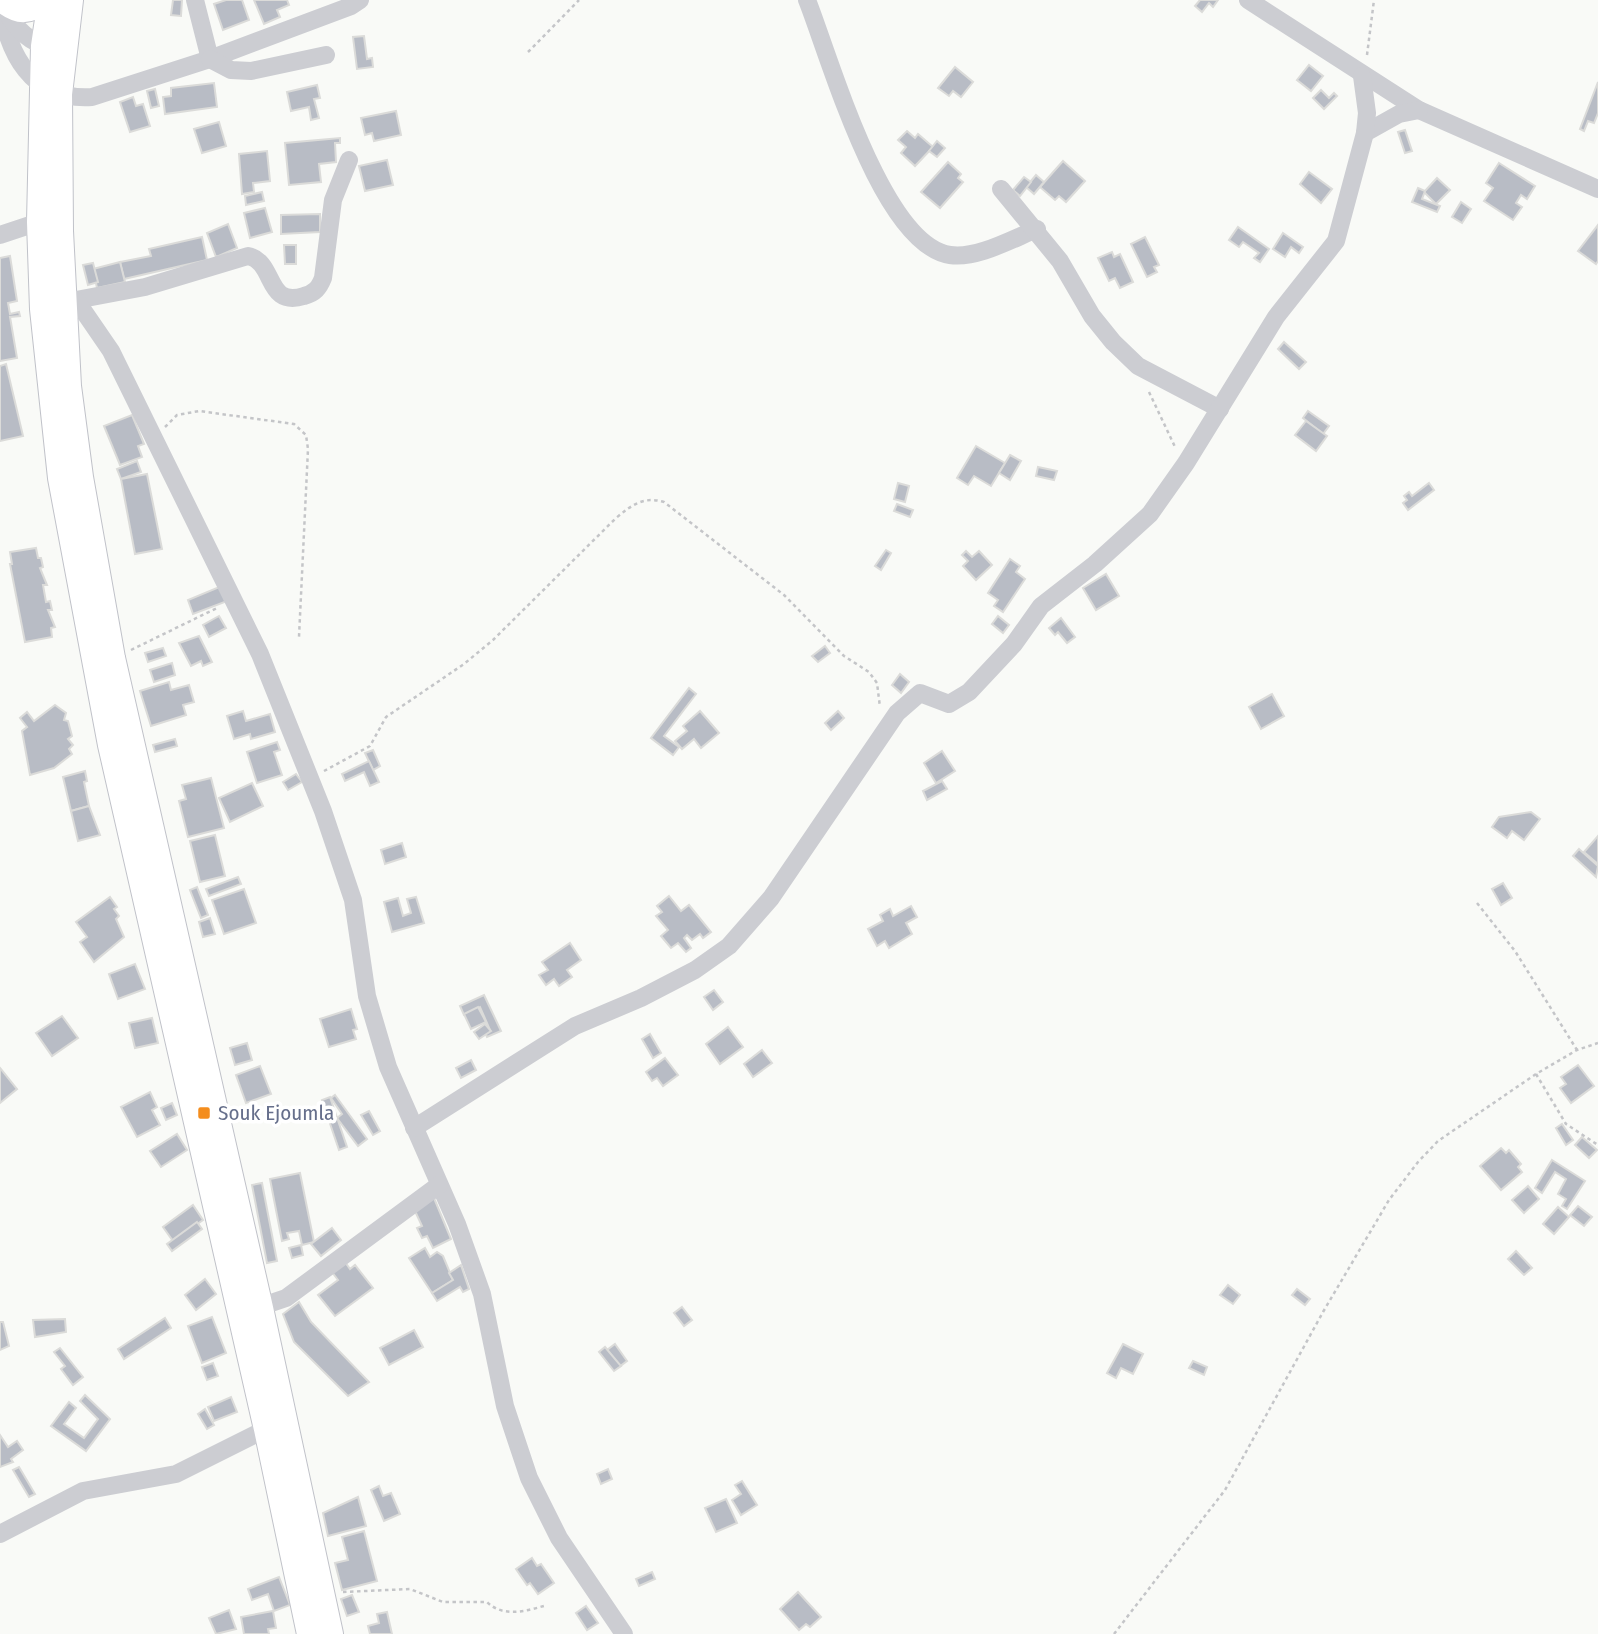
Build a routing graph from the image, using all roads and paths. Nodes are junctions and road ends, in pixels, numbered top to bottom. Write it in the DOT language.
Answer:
graph roads {
  1 [pos="1,0"];
  2 [pos="49,0"];
  3 [pos="71,0"];
  4 [pos="195,0"];
  5 [pos="360,0"];
  6 [pos="579,0"];
  7 [pos="807,0"];
  8 [pos="1248,0"];
  9 [pos="1374,0"];
  10 [pos="53,48"];
  11 [pos="528,52"];
  12 [pos="326,55"];
  13 [pos="210,59"];
  14 [pos="1362,76"];
  15 [pos="51,89"];
  16 [pos="1419,110"];
  17 [pos="1365,133"];
  18 [pos="349,160"];
  19 [pos="1001,189"];
  20 [pos="1598,189"];
  21 [pos="39,222"];
  22 [pos="1037,229"];
  23 [pos="0,235"];
  24 [pos="61,304"];
  25 [pos="1138,366"];
  26 [pos="1220,408"];
  27 [pos="154,434"];
  28 [pos="1186,463"];
  29 [pos="234,599"];
  30 [pos="299,637"];
  31 [pos="113,659"];
  32 [pos="890,724"];
  33 [pos="121,743"];
  34 [pos="309,778"];
  35 [pos="1477,903"];
  36 [pos="1598,1043"];
  37 [pos="1577,1050"];
  38 [pos="1536,1074"];
  39 [pos="414,1128"];
  40 [pos="1598,1145"];
  41 [pos="439,1185"];
  42 [pos="250,1310"];
  43 [pos="266,1429"];
  44 [pos="0,1534"];
  45 [pos="313,1599"];
  46 [pos="547,1605"];
  47 [pos="309,1634"];
  48 [pos="331,1634"];
  49 [pos="624,1634"];
  50 [pos="1114,1634"];
  1 -- 2 [label="main road"];
  1 -- 10 [label="street"];
  1 -- 15 [label="street"];
  2 -- 10 [label="main road"];
  3 -- 10 [label="main road"];
  4 -- 13 [label="street"];
  5 -- 13 [label="street"];
  6 -- 11 [label="path"];
  7 -- 22 [label="street"];
  8 -- 14 [label="street"];
  9 -- 14 [label="path"];
  10 -- 15 [label="main road"];
  12 -- 13 [label="street"];
  13 -- 15 [label="street"];
  14 -- 16 [label="street"];
  14 -- 17 [label="street"];
  15 -- 21 [label="main road"];
  15 -- 24 [label="main road"];
  16 -- 17 [label="street"];
  16 -- 20 [label="street"];
  17 -- 26 [label="street"];
  18 -- 24 [label="street"];
  19 -- 22 [label="street"];
  21 -- 23 [label="street"];
  21 -- 24 [label="main road"];
  22 -- 25 [label="street"];
  24 -- 27 [label="street"];
  24 -- 31 [label="main road"];
  24 -- 33 [label="main road"];
  25 -- 26 [label="street"];
  25 -- 28 [label="path"];
  26 -- 28 [label="street"];
  27 -- 29 [label="street"];
  27 -- 30 [label="path"];
  28 -- 32 [label="street"];
  29 -- 31 [label="path"];
  29 -- 34 [label="street"];
  31 -- 33 [label="main road"];
  32 -- 34 [label="path"];
  32 -- 39 [label="street"];
  33 -- 42 [label="main road"];
  34 -- 39 [label="street"];
  35 -- 37 [label="path"];
  36 -- 37 [label="path"];
  37 -- 38 [label="path"];
  38 -- 40 [label="path"];
  38 -- 50 [label="path"];
  39 -- 41 [label="street"];
  41 -- 42 [label="street"];
  41 -- 49 [label="street"];
  42 -- 43 [label="main road"];
  42 -- 45 [label="main road"];
  43 -- 44 [label="street"];
  43 -- 45 [label="main road"];
  45 -- 46 [label="path"];
  45 -- 47 [label="main road"];
  45 -- 48 [label="main road"];
}
